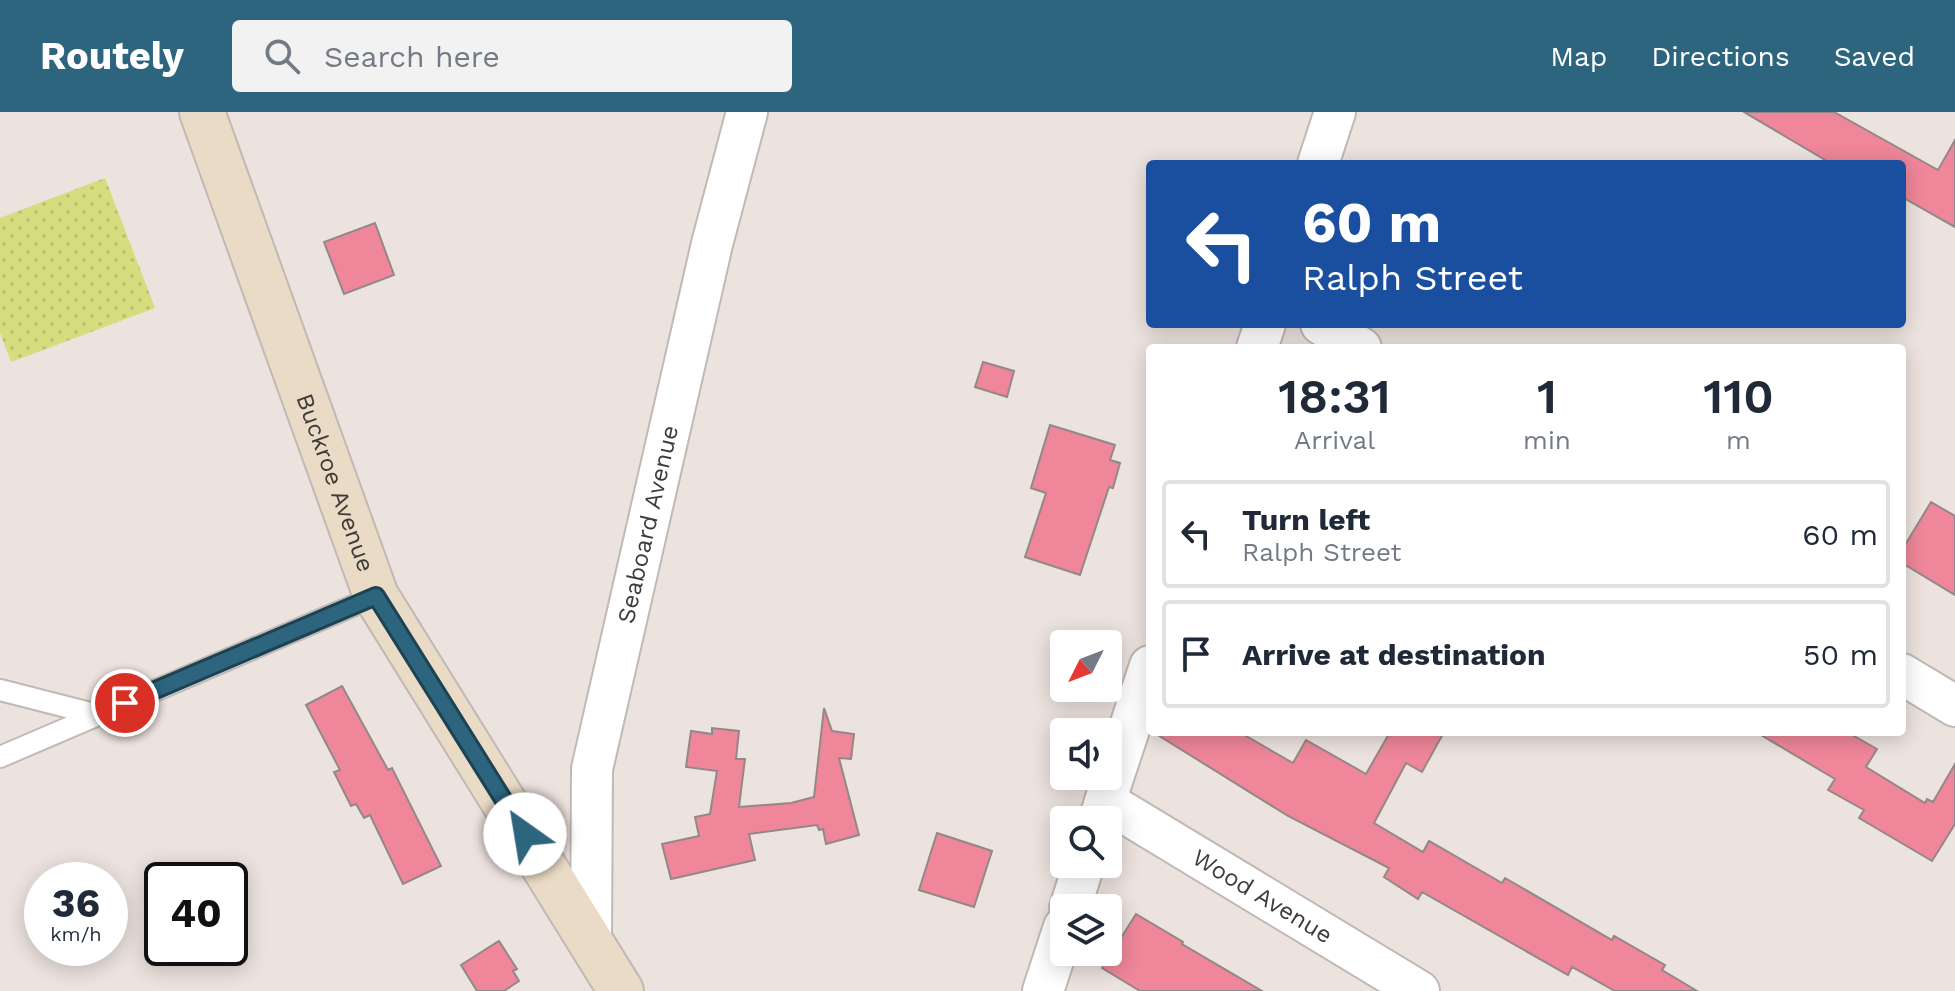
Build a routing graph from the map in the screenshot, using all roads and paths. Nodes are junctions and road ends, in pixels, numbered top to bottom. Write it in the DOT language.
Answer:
graph roads {
  1 [pos="202,112"];
  2 [pos="747,112"];
  3 [pos="1335,112"];
  4 [pos="1319,160"];
  5 [pos="1328,328"];
  6 [pos="1354,344"];
  7 [pos="376,596"];
  8 [pos="1906,676"];
  9 [pos="1146,678"];
  10 [pos="0,690"];
  11 [pos="1955,706"];
  12 [pos="98,715"];
  13 [pos="0,757"];
  14 [pos="1103,806"];
  15 [pos="1122,821"];
  16 [pos="591,940"];
  17 [pos="1051,966"];
  18 [pos="621,991"];
  19 [pos="1043,991"];
  20 [pos="1419,991"];
  1 -- 7 [label="street, Buckroe Avenue"];
  2 -- 16 [label="street, Seaboard Avenue"];
  3 -- 4 [label="street"];
  5 -- 6 [label="street"];
  7 -- 12 [label="lane"];
  7 -- 16 [label="street, Buckroe Avenue"];
  8 -- 11 [label="street"];
  9 -- 14 [label="street"];
  10 -- 12 [label="lane"];
  12 -- 13 [label="lane"];
  15 -- 20 [label="street, Wood Avenue"];
  16 -- 18 [label="street, Buckroe Avenue"];
  17 -- 19 [label="street"];
}
